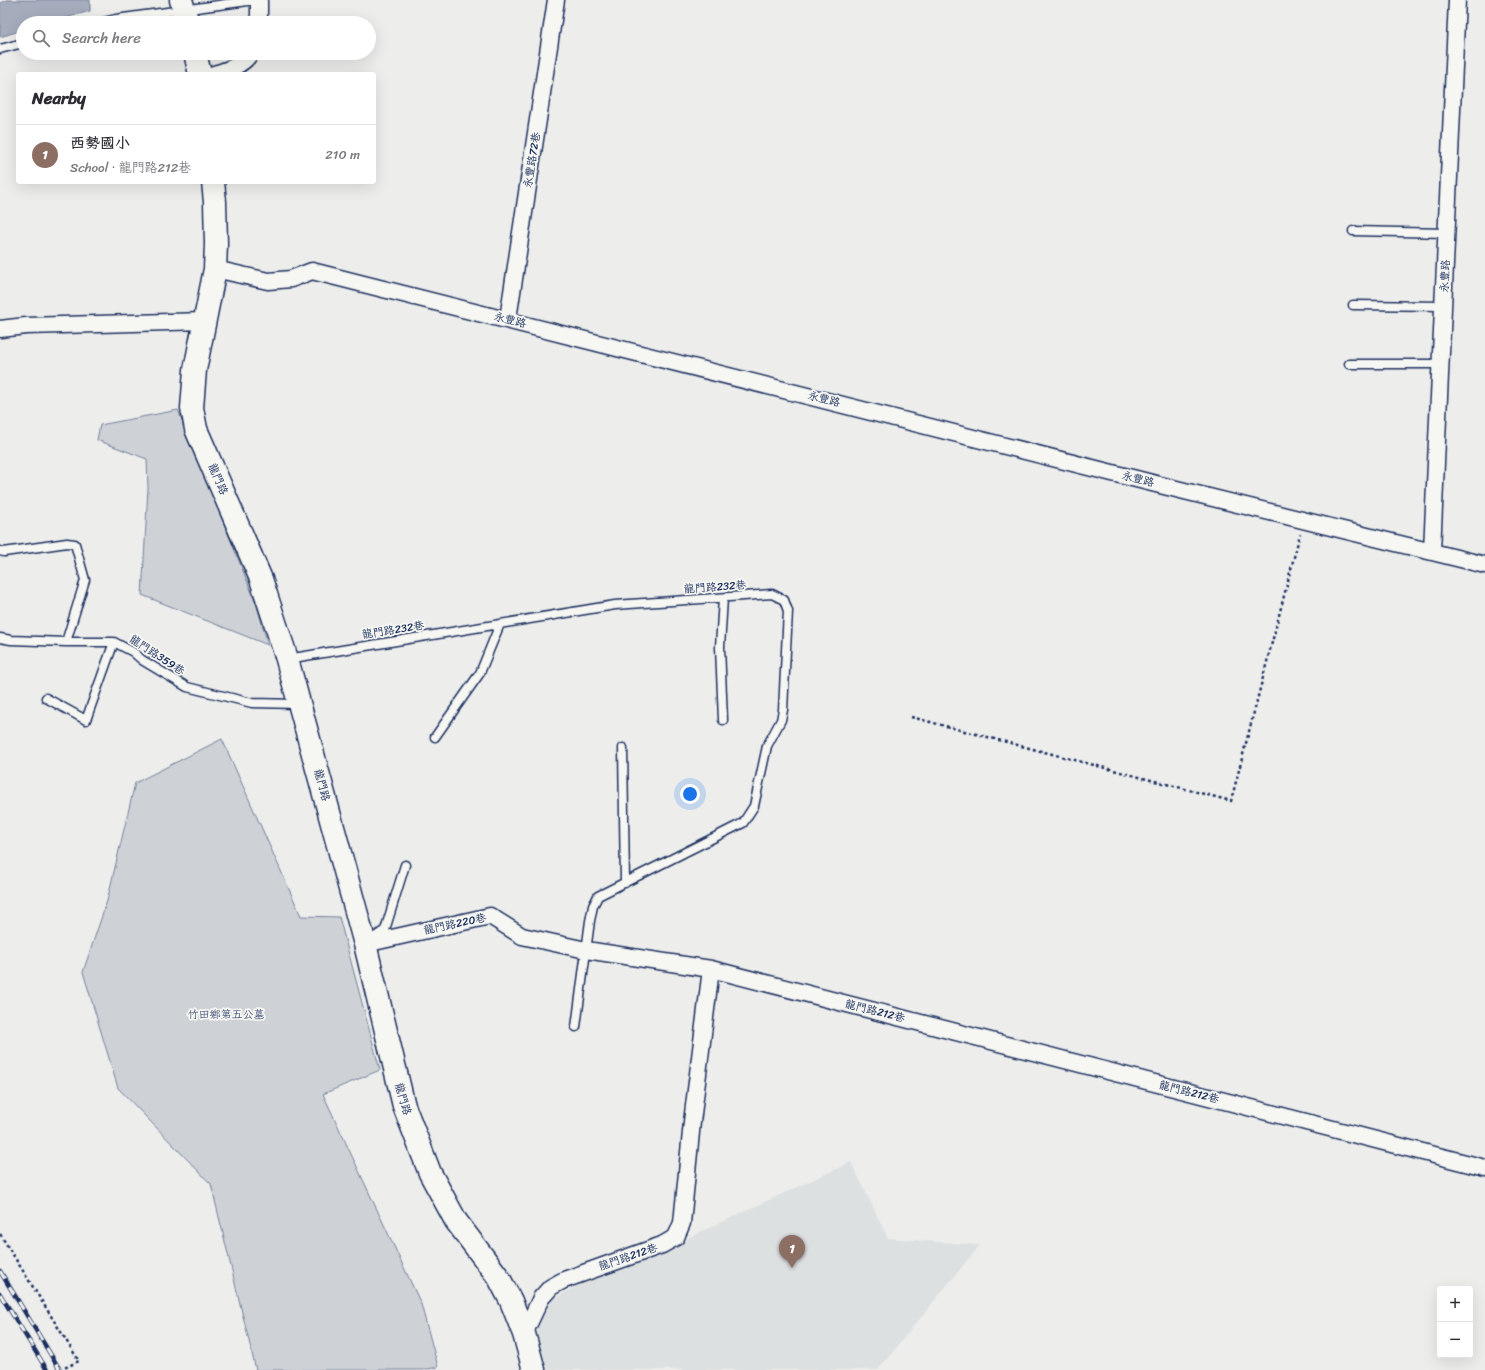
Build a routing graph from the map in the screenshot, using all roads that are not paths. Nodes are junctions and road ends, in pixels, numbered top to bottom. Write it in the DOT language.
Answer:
graph roads {
  1 [pos="556,0"];
  2 [pos="1457,0"];
  3 [pos="260,1"];
  4 [pos="185,11"];
  5 [pos="142,16"];
  6 [pos="259,16"];
  7 [pos="16,44"];
  8 [pos="0,49"];
  9 [pos="197,60"];
  10 [pos="243,60"];
  11 [pos="200,72"];
  12 [pos="220,72"];
  13 [pos="213,184"];
  14 [pos="1354,230"];
  15 [pos="1447,233"];
  16 [pos="215,269"];
  17 [pos="1353,305"];
  18 [pos="1444,306"];
  19 [pos="508,319"];
  20 [pos="205,321"];
  21 [pos="0,329"];
  22 [pos="1349,364"];
  23 [pos="1441,364"];
  24 [pos="0,551"];
  25 [pos="1432,551"];
  26 [pos="1485,565"];
  27 [pos="723,598"];
  28 [pos="500,624"];
  29 [pos="0,638"];
  30 [pos="66,642"];
  31 [pos="114,642"];
  32 [pos="287,659"];
  33 [pos="46,698"];
  34 [pos="300,704"];
  35 [pos="723,720"];
  36 [pos="436,738"];
  37 [pos="623,748"];
  38 [pos="405,865"];
  39 [pos="625,883"];
  40 [pos="365,944"];
  41 [pos="586,950"];
  42 [pos="712,969"];
  43 [pos="576,1027"];
  44 [pos="1485,1168"];
  45 [pos="524,1334"];
  46 [pos="534,1370"];
  1 -- 19 [label="street, 永豐路72巷"];
  2 -- 15 [label="street, 永豐路"];
  3 -- 4 [label="lane"];
  3 -- 6 [label="street"];
  4 -- 5 [label="lane"];
  7 -- 8 [label="lane"];
  9 -- 11 [label="street"];
  10 -- 12 [label="street"];
  13 -- 16 [label="street, 龍門路"];
  14 -- 15 [label="lane"];
  15 -- 18 [label="street, 永豐路"];
  16 -- 19 [label="street, 永豐路"];
  16 -- 20 [label="street, 龍門路"];
  17 -- 18 [label="lane"];
  18 -- 23 [label="street, 永豐路"];
  19 -- 25 [label="street, 永豐路"];
  20 -- 21 [label="street"];
  20 -- 32 [label="street, 龍門路"];
  22 -- 23 [label="lane"];
  23 -- 25 [label="street, 永豐路"];
  24 -- 30 [label="lane"];
  25 -- 26 [label="street, 永豐路"];
  27 -- 28 [label="lane, 龍門路232巷"];
  27 -- 35 [label="lane"];
  27 -- 39 [label="lane, 龍門路232巷"];
  28 -- 32 [label="lane, 龍門路232巷"];
  28 -- 36 [label="lane"];
  29 -- 30 [label="lane, 龍門路359巷"];
  30 -- 31 [label="lane, 龍門路359巷"];
  31 -- 33 [label="lane"];
  31 -- 34 [label="lane, 龍門路359巷"];
  32 -- 34 [label="street, 龍門路"];
  34 -- 40 [label="street, 龍門路"];
  37 -- 39 [label="lane"];
  38 -- 40 [label="lane"];
  39 -- 41 [label="lane"];
  40 -- 41 [label="street, 龍門路220巷"];
  40 -- 45 [label="street, 龍門路"];
  41 -- 42 [label="street, 龍門路220巷"];
  41 -- 43 [label="lane"];
  42 -- 44 [label="street, 龍門路212巷"];
  42 -- 45 [label="street, 龍門路212巷"];
  45 -- 46 [label="street, 龍門路"];
}
